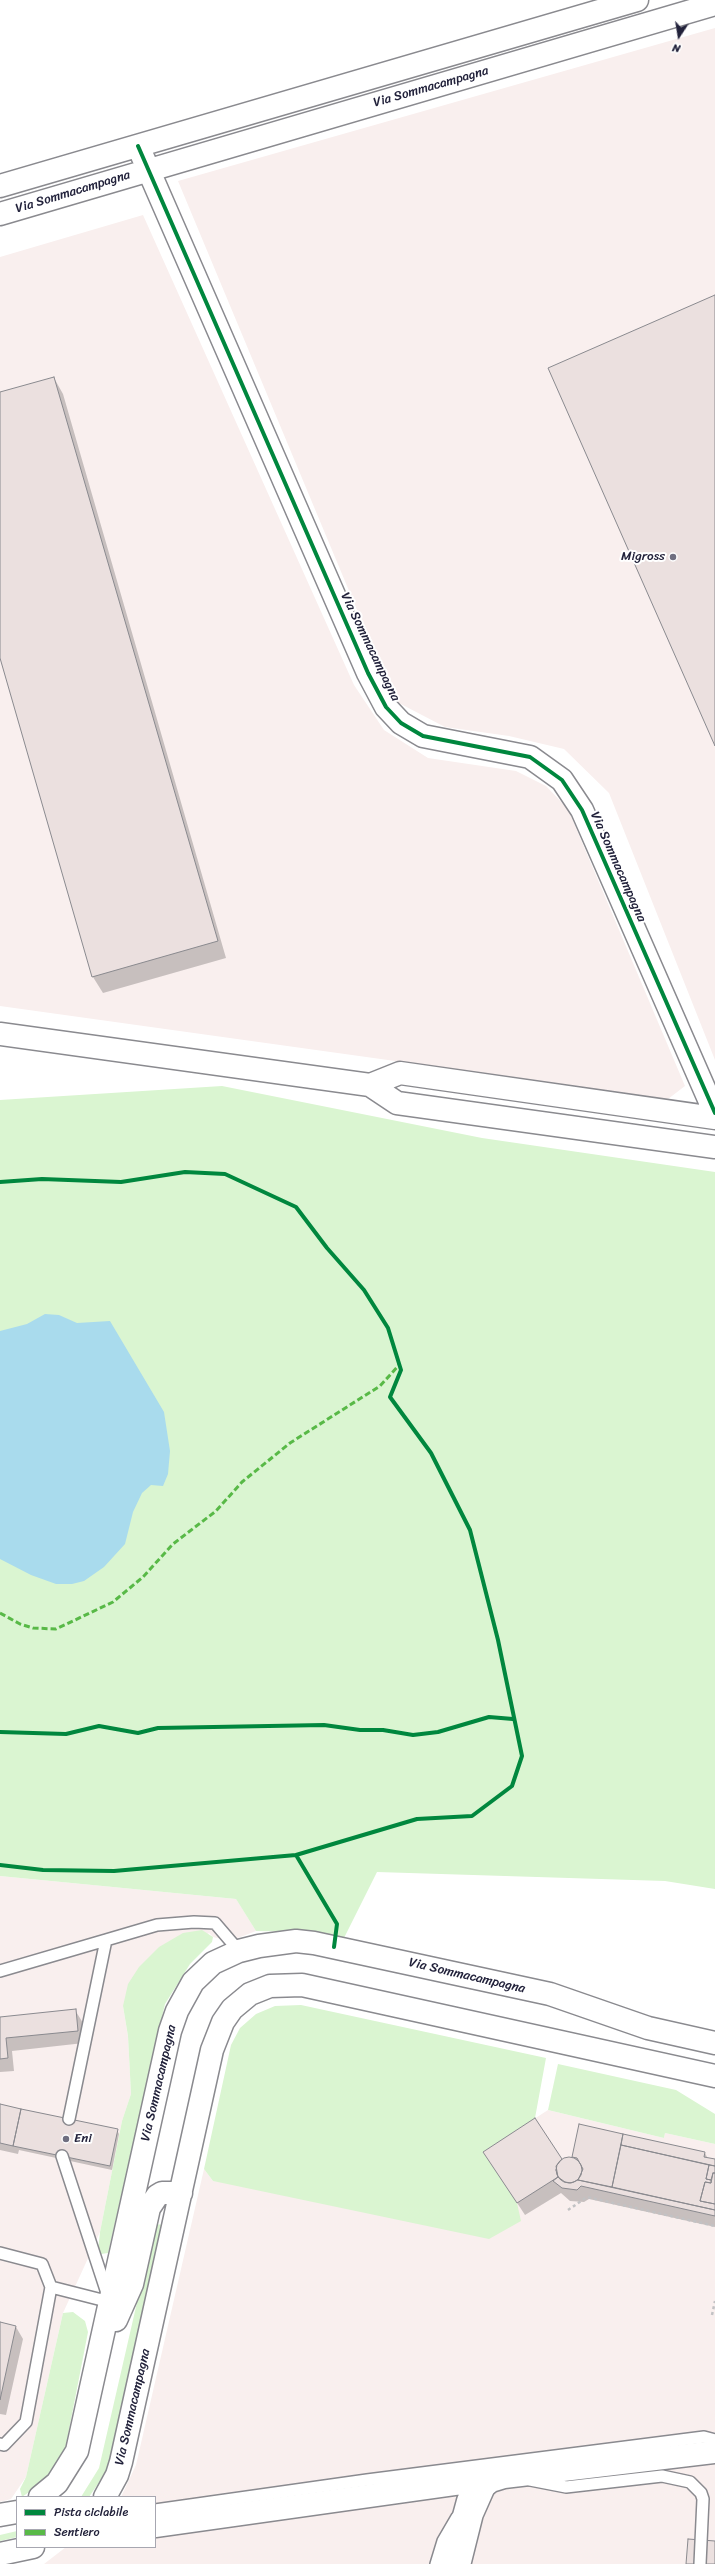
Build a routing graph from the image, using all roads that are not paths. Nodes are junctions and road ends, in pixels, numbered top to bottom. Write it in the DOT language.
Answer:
graph roads {
  1 [pos="637,0"];
  2 [pos="715,4"];
  3 [pos="138,146"];
  4 [pos="147,170"];
  5 [pos="0,186"];
  6 [pos="0,214"];
  7 [pos="0,1034"];
  8 [pos="370,1085"];
  9 [pos="715,1113"];
  10 [pos="715,1118"];
  11 [pos="715,1147"];
  12 [pos="106,1940"];
  13 [pos="239,1951"];
  14 [pos="0,1971"];
  15 [pos="715,2042"];
  16 [pos="715,2076"];
  17 [pos="70,2119"];
  18 [pos="62,2156"];
  19 [pos="181,2193"];
  20 [pos="0,2253"];
  21 [pos="51,2287"];
  22 [pos="110,2302"];
  23 [pos="97,2362"];
  24 [pos="715,2440"];
  25 [pos="0,2444"];
  26 [pos="715,2452"];
  27 [pos="507,2476"];
  28 [pos="41,2496"];
  29 [pos="106,2496"];
  30 [pos="468,2501"];
  31 [pos="156,2510"];
  32 [pos="16,2512"];
  33 [pos="0,2515"];
  34 [pos="156,2526"];
  35 [pos="28,2548"];
  36 [pos="0,2554"];
  37 [pos="436,2564"];
  38 [pos="451,2564"];
  39 [pos="465,2564"];
  40 [pos="700,2564"];
  1 -- 3 [label="street, Via Sommacampagna"];
  2 -- 4 [label="street, Via Sommacampagna"];
  3 -- 4 [label="street, Via Sommacampagna"];
  3 -- 5 [label="street, Via Sommacampagna"];
  4 -- 6 [label="street, Via Sommacampagna"];
  4 -- 9 [label="street, Via Sommacampagna"];
  7 -- 8 [label="street"];
  8 -- 10 [label="street"];
  8 -- 11 [label="street"];
  12 -- 13 [label="lane"];
  12 -- 14 [label="lane"];
  12 -- 17 [label="lane"];
  13 -- 15 [label="street, Via Sommacampagna"];
  13 -- 22 [label="street, Via Sommacampagna"];
  16 -- 19 [label="street, Via Sommacampagna"];
  18 -- 22 [label="lane"];
  19 -- 23 [label="street"];
  19 -- 29 [label="street, Via Sommacampagna"];
  20 -- 21 [label="lane"];
  21 -- 22 [label="lane"];
  21 -- 25 [label="lane"];
  22 -- 23 [label="street, Via Sommacampagna"];
  23 -- 28 [label="street, Via Sommacampagna"];
  24 -- 31 [label="lane"];
  26 -- 27 [label="street"];
  27 -- 30 [label="street"];
  27 -- 34 [label="street"];
  27 -- 39 [label="lane"];
  27 -- 40 [label="lane"];
  30 -- 37 [label="lane"];
  30 -- 38 [label="street"];
  32 -- 33 [label="street"];
  35 -- 36 [label="street"];
}
